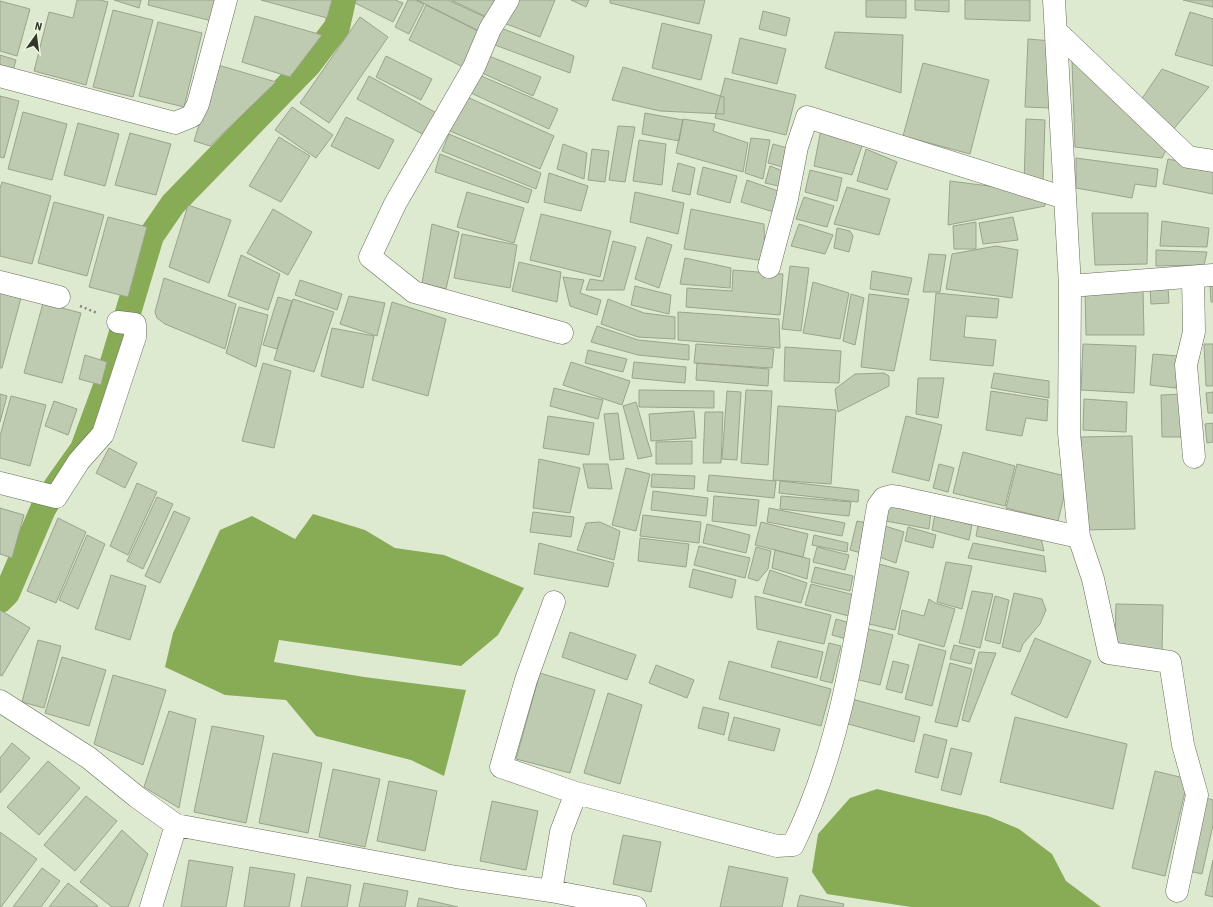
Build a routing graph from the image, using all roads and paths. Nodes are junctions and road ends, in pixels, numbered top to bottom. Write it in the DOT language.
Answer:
graph roads {
  1 [pos="226,0"];
  2 [pos="508,0"];
  3 [pos="1054,0"];
  4 [pos="1057,32"];
  5 [pos="0,76"];
  6 [pos="1213,160"];
  7 [pos="1065,198"];
  8 [pos="769,267"];
  9 [pos="1203,276"];
  10 [pos="0,282"];
  11 [pos="1070,286"];
  12 [pos="59,297"];
  13 [pos="126,323"];
  14 [pos="562,333"];
  15 [pos="1194,457"];
  16 [pos="0,483"];
  17 [pos="1079,537"];
  18 [pos="554,602"];
  19 [pos="0,701"];
  20 [pos="576,793"];
  21 [pos="176,825"];
  22 [pos="551,891"];
  23 [pos="1177,891"];
  24 [pos="151,907"];
  25 [pos="634,907"];
  1 -- 5 [label="street"];
  2 -- 14 [label="street"];
  3 -- 4 [label="street"];
  4 -- 6 [label="street"];
  4 -- 7 [label="street"];
  7 -- 8 [label="street"];
  7 -- 11 [label="street"];
  9 -- 11 [label="street"];
  9 -- 15 [label="street"];
  10 -- 12 [label="street"];
  11 -- 17 [label="street"];
  12 -- 13 [label="path"];
  13 -- 16 [label="street"];
  17 -- 20 [label="street"];
  17 -- 23 [label="street"];
  18 -- 20 [label="street"];
  19 -- 21 [label="street"];
  20 -- 22 [label="street"];
  21 -- 22 [label="street"];
  21 -- 24 [label="street"];
  22 -- 25 [label="street"];
}
